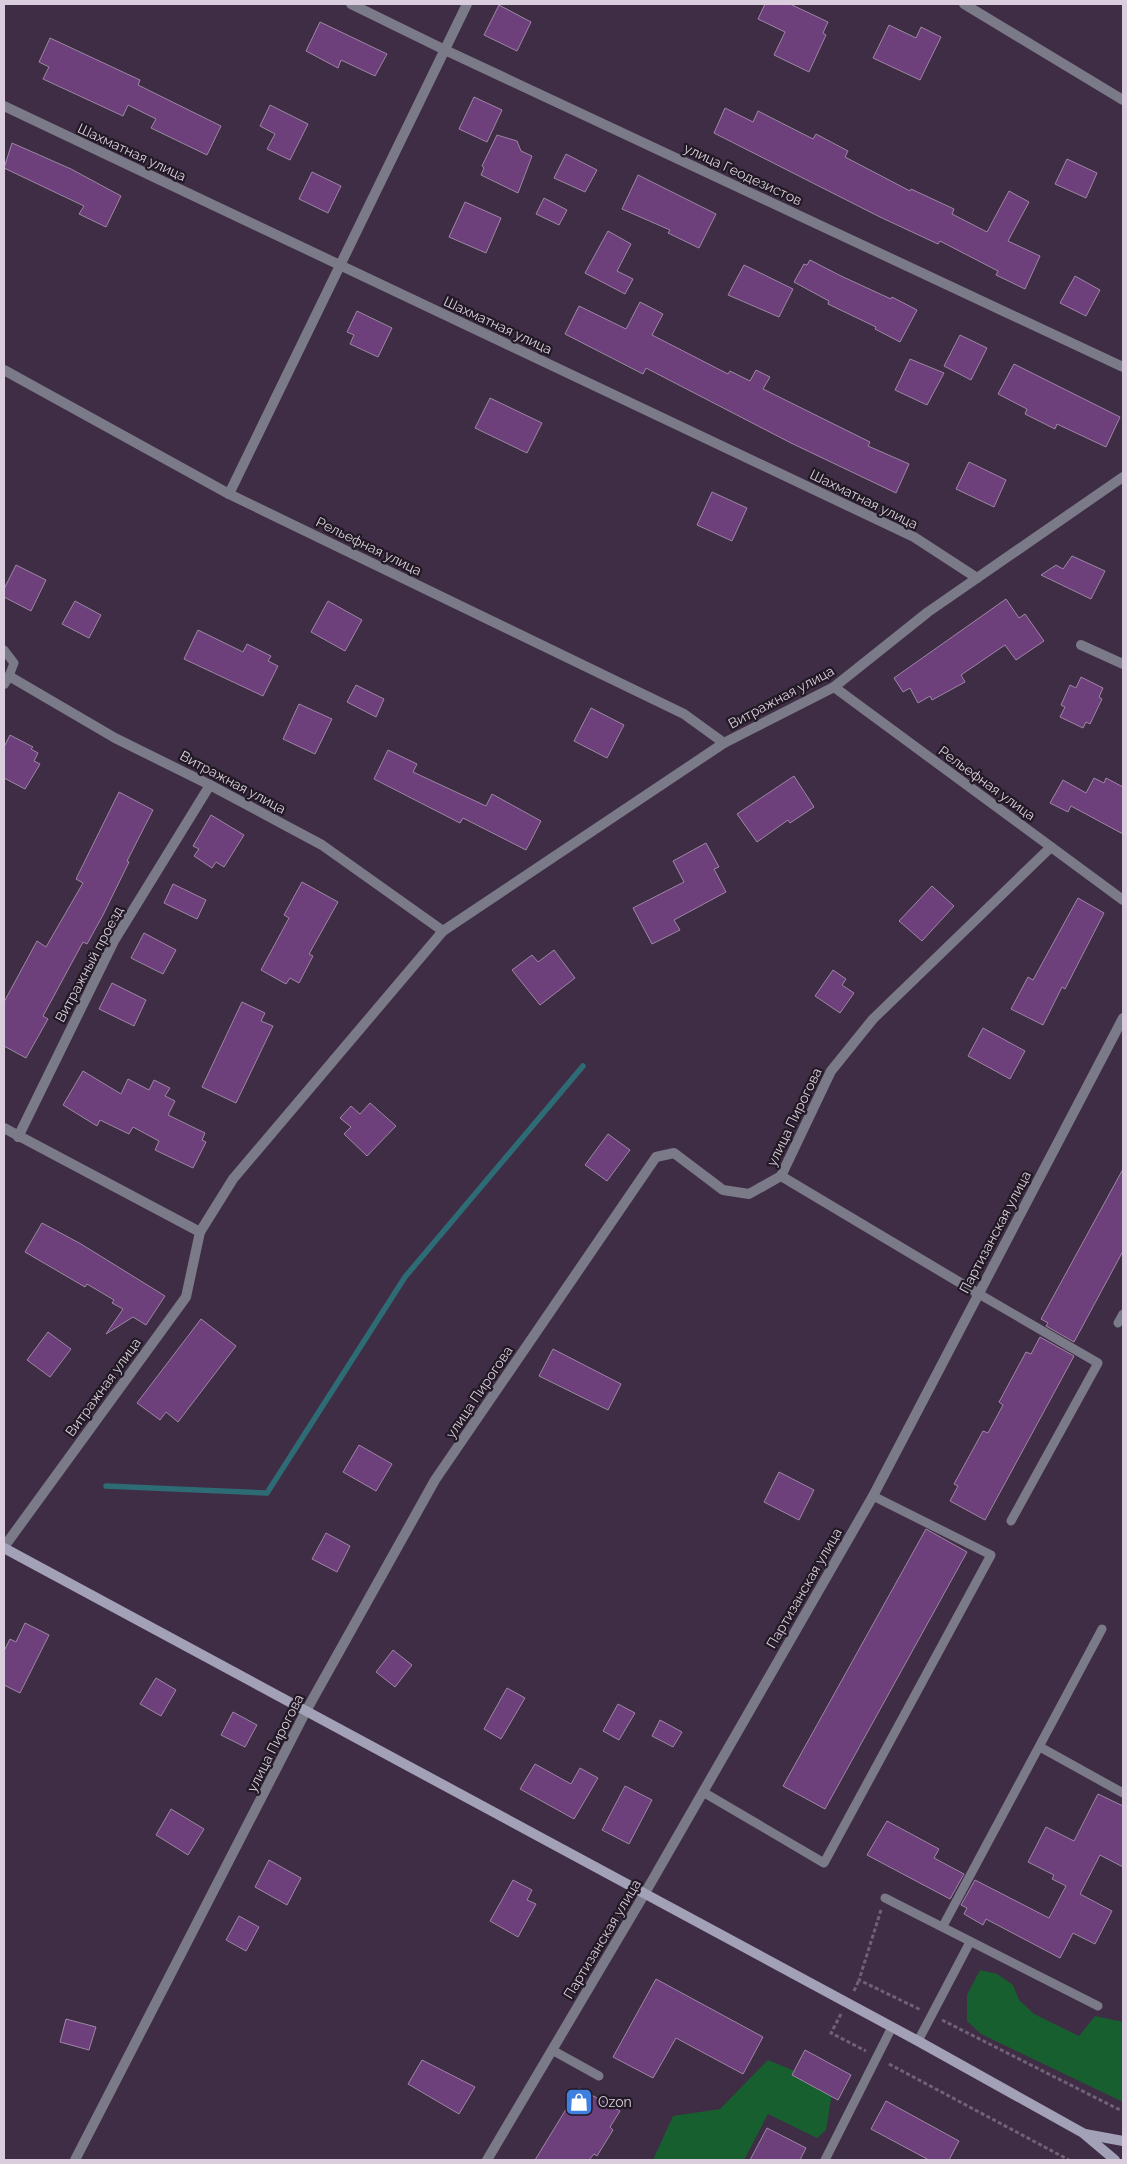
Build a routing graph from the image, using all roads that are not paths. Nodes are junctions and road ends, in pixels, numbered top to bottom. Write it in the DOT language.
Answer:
graph roads {
  1 [pos="351,4"];
  2 [pos="467,4"];
  3 [pos="964,4"];
  4 [pos="444,50"];
  5 [pos="1123,100"];
  6 [pos="4,106"];
  7 [pos="341,266"];
  8 [pos="1123,367"];
  9 [pos="4,370"];
  10 [pos="1123,477"];
  11 [pos="229,494"];
  12 [pos="977,578"];
  13 [pos="1081,645"];
  14 [pos="4,650"];
  15 [pos="1123,664"];
  16 [pos="7,680"];
  17 [pos="834,687"];
  18 [pos="724,743"];
  19 [pos="210,784"];
  20 [pos="1051,847"];
  21 [pos="1123,900"];
  22 [pos="443,930"];
  23 [pos="1123,1018"];
  24 [pos="4,1128"];
  25 [pos="18,1137"];
  26 [pos="781,1176"];
  27 [pos="200,1232"];
  28 [pos="979,1294"];
  29 [pos="1123,1314"];
  30 [pos="1118,1323"];
  31 [pos="873,1496"];
  32 [pos="1011,1521"];
  33 [pos="4,1548"];
  34 [pos="1102,1628"];
  35 [pos="306,1710"];
  36 [pos="1040,1747"];
  37 [pos="703,1792"];
  38 [pos="1123,1794"];
  39 [pos="645,1893"];
  40 [pos="885,1898"];
  41 [pos="943,1926"];
  42 [pos="970,1942"];
  43 [pos="1098,2006"];
  44 [pos="892,2027"];
  45 [pos="918,2041"];
  46 [pos="552,2050"];
  47 [pos="599,2076"];
  48 [pos="1083,2133"];
  49 [pos="1123,2142"];
  50 [pos="75,2160"];
  51 [pos="487,2160"];
  52 [pos="825,2160"];
  53 [pos="1116,2160"];
  1 -- 4 [label="street, улица Геодезистов"];
  2 -- 4 [label="street"];
  3 -- 5 [label="street"];
  4 -- 7 [label="street"];
  4 -- 8 [label="street, улица Геодезистов"];
  6 -- 7 [label="street, Шахматная улица"];
  7 -- 11 [label="street"];
  7 -- 12 [label="street, Шахматная улица"];
  9 -- 11 [label="street, Рельефная улица"];
  10 -- 12 [label="street, Витражная улица"];
  11 -- 18 [label="street, Рельефная улица"];
  12 -- 17 [label="street, Витражная улица"];
  13 -- 15 [label="street"];
  14 -- 16 [label="lane"];
  16 -- 19 [label="street, Витражная улица"];
  17 -- 18 [label="street, Витражная улица"];
  17 -- 20 [label="street, Рельефная улица"];
  18 -- 22 [label="street, Витражная улица"];
  19 -- 22 [label="street, Витражная улица"];
  19 -- 25 [label="street, Витражный проезд"];
  20 -- 21 [label="street, Рельефная улица"];
  20 -- 26 [label="street, улица Пирогова"];
  22 -- 27 [label="street, Витражная улица"];
  23 -- 28 [label="street, Партизанская улица"];
  24 -- 25 [label="street"];
  25 -- 27 [label="street"];
  26 -- 28 [label="street"];
  26 -- 35 [label="street, улица Пирогова"];
  27 -- 33 [label="street, Витражная улица"];
  28 -- 31 [label="street, Партизанская улица"];
  28 -- 32 [label="lane"];
  29 -- 30 [label="lane"];
  31 -- 37 [label="street, Партизанская улица"];
  31 -- 37 [label="lane"];
  33 -- 35 [label="main road"];
  34 -- 36 [label="lane"];
  35 -- 39 [label="main road"];
  35 -- 50 [label="street, улица Пирогова"];
  36 -- 38 [label="lane"];
  36 -- 41 [label="lane"];
  37 -- 39 [label="street, Партизанская улица"];
  39 -- 44 [label="main road"];
  39 -- 46 [label="street, Партизанская улица"];
  40 -- 41 [label="lane"];
  41 -- 42 [label="lane"];
  42 -- 43 [label="lane"];
  42 -- 45 [label="lane"];
  44 -- 45 [label="main road"];
  44 -- 52 [label="lane"];
  45 -- 48 [label="main road"];
  46 -- 47 [label="lane"];
  46 -- 51 [label="street, Партизанская улица"];
  48 -- 49 [label="main road"];
  48 -- 53 [label="main road"];
}
